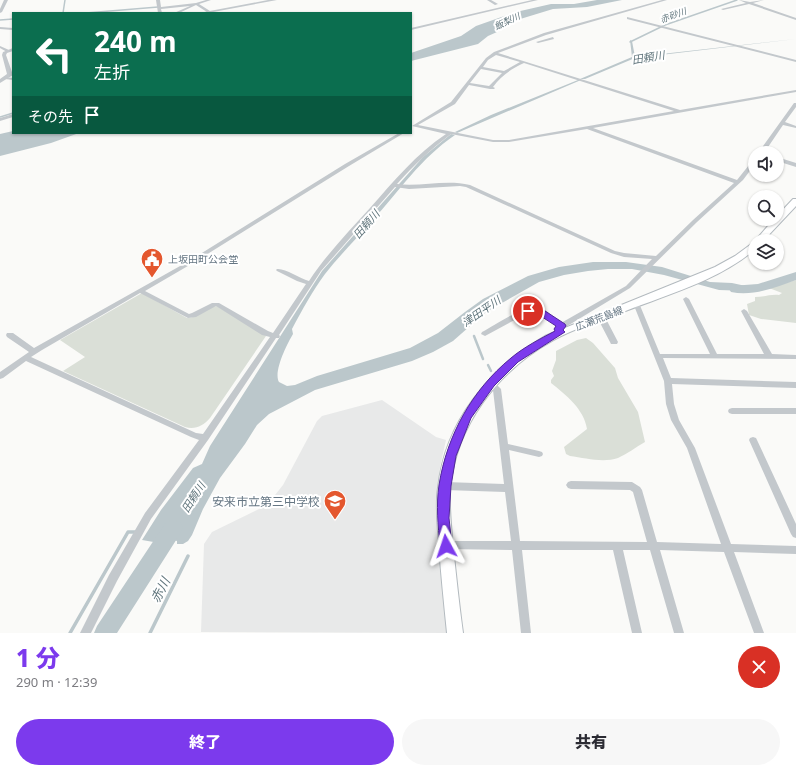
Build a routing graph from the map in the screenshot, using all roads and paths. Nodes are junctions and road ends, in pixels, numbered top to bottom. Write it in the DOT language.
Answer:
graph roads {
  1 [pos="6,0"];
  2 [pos="158,0"];
  3 [pos="209,0"];
  4 [pos="275,0"];
  5 [pos="489,0"];
  6 [pos="536,0"];
  7 [pos="665,0"];
  8 [pos="741,0"];
  9 [pos="762,0"];
  10 [pos="262,1"];
  11 [pos="751,3"];
  12 [pos="196,4"];
  13 [pos="496,4"];
  14 [pos="159,8"];
  15 [pos="723,9"];
  16 [pos="0,12"];
  17 [pos="160,12"];
  18 [pos="178,12"];
  19 [pos="208,12"];
  20 [pos="796,15"];
  21 [pos="791,17"];
  22 [pos="628,18"];
  23 [pos="796,19"];
  24 [pos="12,26"];
  25 [pos="0,28"];
  26 [pos="412,29"];
  27 [pos="12,30"];
  28 [pos="553,38"];
  29 [pos="0,47"];
  30 [pos="10,50"];
  31 [pos="497,54"];
  32 [pos="796,61"];
  33 [pos="524,62"];
  34 [pos="480,68"];
  35 [pos="505,72"];
  36 [pos="11,80"];
  37 [pos="0,81"];
  38 [pos="468,84"];
  39 [pos="796,91"];
  40 [pos="796,104"];
  41 [pos="681,112"];
  42 [pos="790,113"];
  43 [pos="796,114"];
  44 [pos="12,115"];
  45 [pos="0,120"];
  46 [pos="12,121"];
  47 [pos="782,123"];
  48 [pos="0,124"];
  49 [pos="413,127"];
  50 [pos="796,127"];
  51 [pos="588,128"];
  52 [pos="451,133"];
  53 [pos="400,134"];
  54 [pos="766,146"];
  55 [pos="784,161"];
  56 [pos="796,165"];
  57 [pos="748,169"];
  58 [pos="737,182"];
  59 [pos="398,186"];
  60 [pos="796,201"];
  61 [pos="765,234"];
  62 [pos="748,251"];
  63 [pos="655,261"];
  64 [pos="279,270"];
  65 [pos="310,283"];
  66 [pos="141,291"];
  67 [pos="686,299"];
  68 [pos="636,303"];
  69 [pos="744,311"];
  70 [pos="600,317"];
  71 [pos="561,329"];
  72 [pos="485,334"];
  73 [pos="10,335"];
  74 [pos="276,336"];
  75 [pos="614,342"];
  76 [pos="33,351"];
  77 [pos="659,356"];
  78 [pos="715,356"];
  79 [pos="769,356"];
  80 [pos="25,357"];
  81 [pos="796,357"];
  82 [pos="0,376"];
  83 [pos="668,381"];
  84 [pos="490,383"];
  85 [pos="796,385"];
  86 [pos="732,411"];
  87 [pos="796,411"];
  88 [pos="204,438"];
  89 [pos="753,440"];
  90 [pos="503,446"];
  91 [pos="539,454"];
  92 [pos="571,485"];
  93 [pos="445,486"];
  94 [pos="508,488"];
  95 [pos="796,534"];
  96 [pos="517,545"];
  97 [pos="446,546"];
  98 [pos="617,546"];
  99 [pos="654,546"];
  100 [pos="727,548"];
  101 [pos="796,550"];
  102 [pos="85,633"];
  103 [pos="455,633"];
  104 [pos="526,633"];
  105 [pos="637,633"];
  106 [pos="679,633"];
  107 [pos="759,633"];
  1 -- 16 [label="street"];
  2 -- 14 [label="street"];
  3 -- 12 [label="street"];
  4 -- 10 [label="street"];
  5 -- 13 [label="street"];
  6 -- 26 [label="street"];
  7 -- 31 [label="street"];
  8 -- 11 [label="street"];
  9 -- 11 [label="street"];
  10 -- 19 [label="street"];
  11 -- 15 [label="street"];
  11 -- 21 [label="street"];
  12 -- 14 [label="street"];
  12 -- 18 [label="street"];
  12 -- 19 [label="street"];
  14 -- 17 [label="street"];
  20 -- 21 [label="street"];
  21 -- 23 [label="street"];
  22 -- 32 [label="street"];
  24 -- 25 [label="street"];
  25 -- 27 [label="street"];
  28 -- 31 [label="street"];
  29 -- 30 [label="street"];
  30 -- 36 [label="street"];
  31 -- 33 [label="street"];
  31 -- 34 [label="street"];
  33 -- 35 [label="street"];
  33 -- 41 [label="street"];
  34 -- 35 [label="street"];
  34 -- 38 [label="street"];
  35 -- 38 [label="street"];
  36 -- 37 [label="street"];
  38 -- 49 [label="street"];
  39 -- 41 [label="street"];
  40 -- 42 [label="street"];
  41 -- 51 [label="street"];
  42 -- 43 [label="street"];
  42 -- 47 [label="street"];
  44 -- 45 [label="street"];
  46 -- 48 [label="street"];
  47 -- 50 [label="street"];
  47 -- 54 [label="street"];
  49 -- 52 [label="street"];
  51 -- 52 [label="street"];
  51 -- 58 [label="street"];
  52 -- 59 [label="street"];
  53 -- 66 [label="street"];
  55 -- 56 [label="street"];
  57 -- 58 [label="street"];
  58 -- 63 [label="street"];
  59 -- 63 [label="street"];
  59 -- 65 [label="street"];
  60 -- 61 [label="main road"];
  62 -- 68 [label="main road, 広瀬荒島線"];
  63 -- 71 [label="street"];
  64 -- 65 [label="street"];
  65 -- 74 [label="street"];
  66 -- 74 [label="street"];
  66 -- 76 [label="street"];
  67 -- 78 [label="street"];
  68 -- 70 [label="main road, 広瀬荒島線"];
  68 -- 77 [label="street"];
  69 -- 79 [label="street"];
  70 -- 71 [label="main road, 広瀬荒島線"];
  70 -- 75 [label="street"];
  71 -- 72 [label="street"];
  71 -- 84 [label="main road, 広瀬荒島線"];
  73 -- 76 [label="street"];
  74 -- 88 [label="street"];
  76 -- 80 [label="street"];
  77 -- 78 [label="street"];
  77 -- 83 [label="street"];
  78 -- 79 [label="street"];
  79 -- 81 [label="street"];
  80 -- 82 [label="street"];
  80 -- 88 [label="street"];
  83 -- 85 [label="street"];
  83 -- 100 [label="street"];
  84 -- 90 [label="street"];
  84 -- 93 [label="main road, 広瀬荒島線"];
  86 -- 87 [label="street"];
  88 -- 102 [label="street"];
  89 -- 95 [label="street"];
  90 -- 91 [label="street"];
  90 -- 94 [label="street"];
  92 -- 99 [label="street"];
  93 -- 94 [label="street"];
  93 -- 97 [label="main road, 広瀬荒島線"];
  94 -- 96 [label="street"];
  96 -- 97 [label="street"];
  96 -- 98 [label="street"];
  96 -- 104 [label="street"];
  97 -- 103 [label="main road, 広瀬荒島線"];
  98 -- 99 [label="street"];
  98 -- 105 [label="street"];
  99 -- 100 [label="street"];
  99 -- 106 [label="street"];
  100 -- 101 [label="street"];
  100 -- 107 [label="street"];
}
